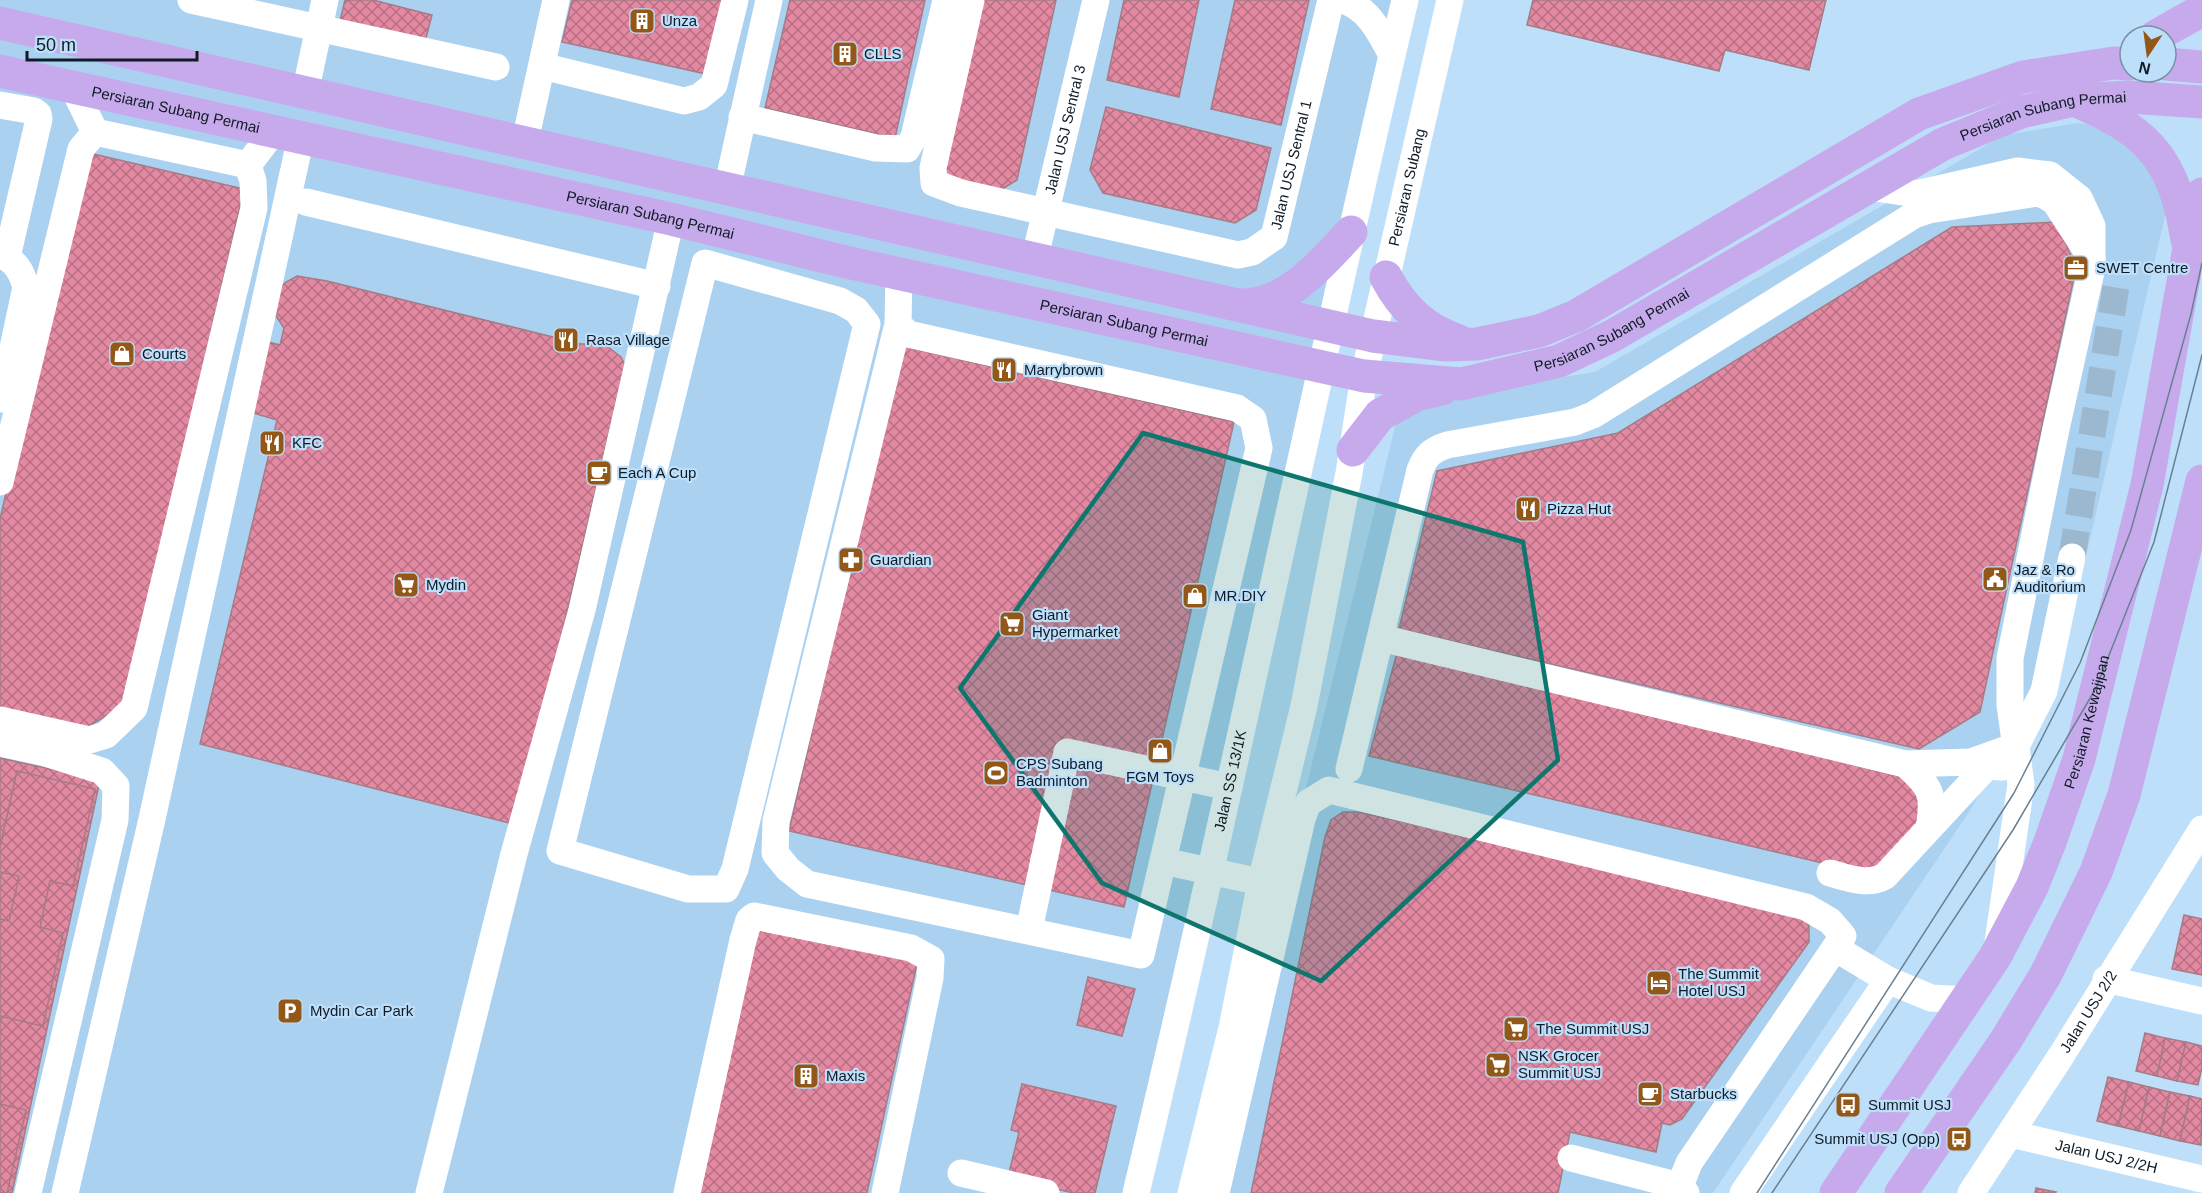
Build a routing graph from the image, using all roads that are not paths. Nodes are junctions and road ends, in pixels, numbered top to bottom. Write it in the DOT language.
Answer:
graph roads {
  1 [pos="191,0"];
  2 [pos="325,0"];
  3 [pos="556,0"];
  4 [pos="735,0"];
  5 [pos="769,0"];
  6 [pos="946,0"];
  7 [pos="971,0"];
  8 [pos="1096,0"];
  9 [pos="1331,0"];
  10 [pos="1342,0"];
  11 [pos="1405,0"];
  12 [pos="1450,0"];
  13 [pos="2202,10"];
  14 [pos="0,23"];
  15 [pos="2177,24"];
  16 [pos="318,28"];
  17 [pos="1392,55"];
  18 [pos="2118,61"];
  19 [pos="2178,65"];
  20 [pos="542,66"];
  21 [pos="496,67"];
  22 [pos="2202,67"];
  23 [pos="0,71"];
  24 [pos="74,87"];
  25 [pos="305,93"];
  26 [pos="2074,100"];
  27 [pos="2202,102"];
  28 [pos="0,105"];
  29 [pos="742,117"];
  30 [pos="95,132"];
  31 [pos="297,137"];
  32 [pos="525,141"];
  33 [pos="248,165"];
  34 [pos="1868,187"];
  35 [pos="727,189"];
  36 [pos="2202,194"];
  37 [pos="306,202"];
  38 [pos="1046,211"];
  39 [pos="671,219"];
  40 [pos="1351,232"];
  41 [pos="2189,248"];
  42 [pos="4,256"];
  43 [pos="2092,260"];
  44 [pos="1034,261"];
  45 [pos="292,262"];
  46 [pos="846,262"];
  47 [pos="899,274"];
  48 [pos="1386,277"];
  49 [pos="657,286"];
  50 [pos="840,302"];
  51 [pos="1230,306"];
  52 [pos="898,324"];
  53 [pos="1328,327"];
  54 [pos="1373,336"];
  55 [pos="1468,344"];
  56 [pos="1321,366"];
  57 [pos="1364,376"];
  58 [pos="1461,384"];
  59 [pos="0,408"];
  60 [pos="1353,450"];
  61 [pos="2202,481"];
  62 [pos="0,482"];
  63 [pos="2072,557"];
  64 [pos="1381,638"];
  65 [pos="0,720"];
  66 [pos="0,743"];
  67 [pos="2016,746"];
  68 [pos="1905,764"];
  69 [pos="1349,769"];
  70 [pos="1182,777"];
  71 [pos="1229,787"];
  72 [pos="2019,805"];
  73 [pos="1929,828"];
  74 [pos="2202,829"];
  75 [pos="1163,861"];
  76 [pos="1210,872"];
  77 [pos="1830,873"];
  78 [pos="1273,884"];
  79 [pos="1029,930"];
  80 [pos="1834,948"];
  81 [pos="1995,957"];
  82 [pos="2106,979"];
  83 [pos="1888,980"];
  84 [pos="1967,999"];
  85 [pos="2202,1001"];
  86 [pos="2011,1134"];
  87 [pos="1571,1158"];
  88 [pos="961,1173"];
  89 [pos="2202,1179"];
  90 [pos="1638,1185"];
  91 [pos="1680,1191"];
  92 [pos="28,1193"];
  93 [pos="65,1193"];
  94 [pos="429,1193"];
  95 [pos="687,1193"];
  96 [pos="885,1193"];
  97 [pos="1046,1193"];
  98 [pos="1136,1193"];
  99 [pos="1191,1193"];
  100 [pos="1216,1193"];
  101 [pos="1743,1193"];
  102 [pos="1836,1193"];
  103 [pos="1901,1193"];
  104 [pos="1971,1193"];
  1 -- 16 [label="street"];
  2 -- 16 [label="street"];
  3 -- 20 [label="street"];
  4 -- 20 [label="street"];
  5 -- 29 [label="street"];
  6 -- 29 [label="street"];
  7 -- 38 [label="street, Jalan USJ Sentral 1"];
  8 -- 38 [label="street, Jalan USJ Sentral 3"];
  9 -- 38 [label="street, Jalan USJ Sentral 1"];
  10 -- 17 [label="street"];
  11 -- 17 [label="street"];
  12 -- 48 [label="street, Persiaran Subang"];
  13 -- 15 [label="main road"];
  14 -- 25 [label="main road, Persiaran Subang Permai"];
  16 -- 21 [label="street"];
  16 -- 25 [label="street"];
  17 -- 40 [label="street"];
  18 -- 55 [label="main road, Persiaran Subang Permai"];
  19 -- 22 [label="main road"];
  20 -- 32 [label="street"];
  23 -- 24 [label="main road, Persiaran Subang Permai"];
  24 -- 30 [label="street"];
  24 -- 31 [label="main road, Persiaran Subang Permai"];
  25 -- 32 [label="main road, Persiaran Subang Permai"];
  26 -- 27 [label="main road, Persiaran Subang Permai"];
  26 -- 34 [label="main road, Persiaran Subang Permai"];
  26 -- 41 [label="main road"];
  28 -- 42 [label="street"];
  29 -- 35 [label="street"];
  30 -- 33 [label="street"];
  30 -- 62 [label="street"];
  31 -- 33 [label="street"];
  31 -- 37 [label="street"];
  31 -- 39 [label="main road, Persiaran Subang Permai"];
  31 -- 93 [label="street"];
  32 -- 35 [label="main road, Persiaran Subang Permai"];
  33 -- 65 [label="street"];
  34 -- 43 [label="street"];
  34 -- 58 [label="main road, Persiaran Subang Permai"];
  35 -- 44 [label="main road, Persiaran Subang Permai"];
  36 -- 41 [label="main road, Persiaran Kewajipan"];
  37 -- 45 [label="street"];
  37 -- 49 [label="street"];
  38 -- 44 [label="street, Jalan USJ Sentral 3"];
  39 -- 46 [label="main road, Persiaran Subang Permai"];
  39 -- 49 [label="street"];
  40 -- 51 [label="main road"];
  40 -- 53 [label="street"];
  41 -- 81 [label="main road, Persiaran Kewajipan"];
  42 -- 59 [label="street"];
  43 -- 64 [label="street"];
  43 -- 67 [label="street"];
  44 -- 51 [label="main road, Persiaran Subang Permai"];
  46 -- 47 [label="main road, Persiaran Subang Permai"];
  46 -- 50 [label="street"];
  47 -- 52 [label="street"];
  47 -- 56 [label="main road, Persiaran Subang Permai"];
  48 -- 54 [label="street, Persiaran Subang"];
  48 -- 55 [label="main road"];
  49 -- 94 [label="street"];
  50 -- 50 [label="street"];
  51 -- 53 [label="main road, Persiaran Subang Permai"];
  52 -- 70 [label="street"];
  52 -- 79 [label="street"];
  53 -- 54 [label="main road, Persiaran Subang Permai"];
  53 -- 56 [label="street"];
  54 -- 55 [label="main road, Persiaran Subang Permai"];
  54 -- 57 [label="street, Persiaran Subang"];
  56 -- 57 [label="main road, Persiaran Subang Permai"];
  56 -- 71 [label="street, Jalan SS 13/1K"];
  57 -- 58 [label="main road, Persiaran Subang Permai"];
  57 -- 60 [label="street"];
  58 -- 60 [label="main road"];
  60 -- 78 [label="street"];
  61 -- 103 [label="main road"];
  63 -- 67 [label="street"];
  64 -- 68 [label="street"];
  64 -- 69 [label="street"];
  66 -- 92 [label="street"];
  67 -- 68 [label="street"];
  67 -- 72 [label="street"];
  68 -- 73 [label="street"];
  70 -- 71 [label="street"];
  70 -- 75 [label="street"];
  70 -- 79 [label="street"];
  71 -- 76 [label="street, Jalan SS 13/1K"];
  72 -- 73 [label="street"];
  72 -- 81 [label="street"];
  73 -- 77 [label="street"];
  74 -- 82 [label="street, Jalan USJ 2/2"];
  75 -- 76 [label="street"];
  75 -- 79 [label="street"];
  76 -- 78 [label="street"];
  76 -- 98 [label="street, Jalan SS 13/1K"];
  78 -- 80 [label="street"];
  78 -- 99 [label="street"];
  78 -- 100 [label="street"];
  80 -- 83 [label="street"];
  80 -- 91 [label="street"];
  81 -- 84 [label="main road, Persiaran Kewajipan"];
  82 -- 85 [label="street"];
  82 -- 86 [label="street, Jalan USJ 2/2"];
  83 -- 84 [label="street"];
  83 -- 101 [label="street"];
  84 -- 102 [label="main road, Persiaran Kewajipan"];
  86 -- 89 [label="street, Jalan USJ 2/2H"];
  86 -- 104 [label="street, Jalan USJ 2/2"];
  87 -- 90 [label="street"];
  88 -- 97 [label="street"];
  90 -- 91 [label="street"];
  95 -- 96 [label="street"];
}
